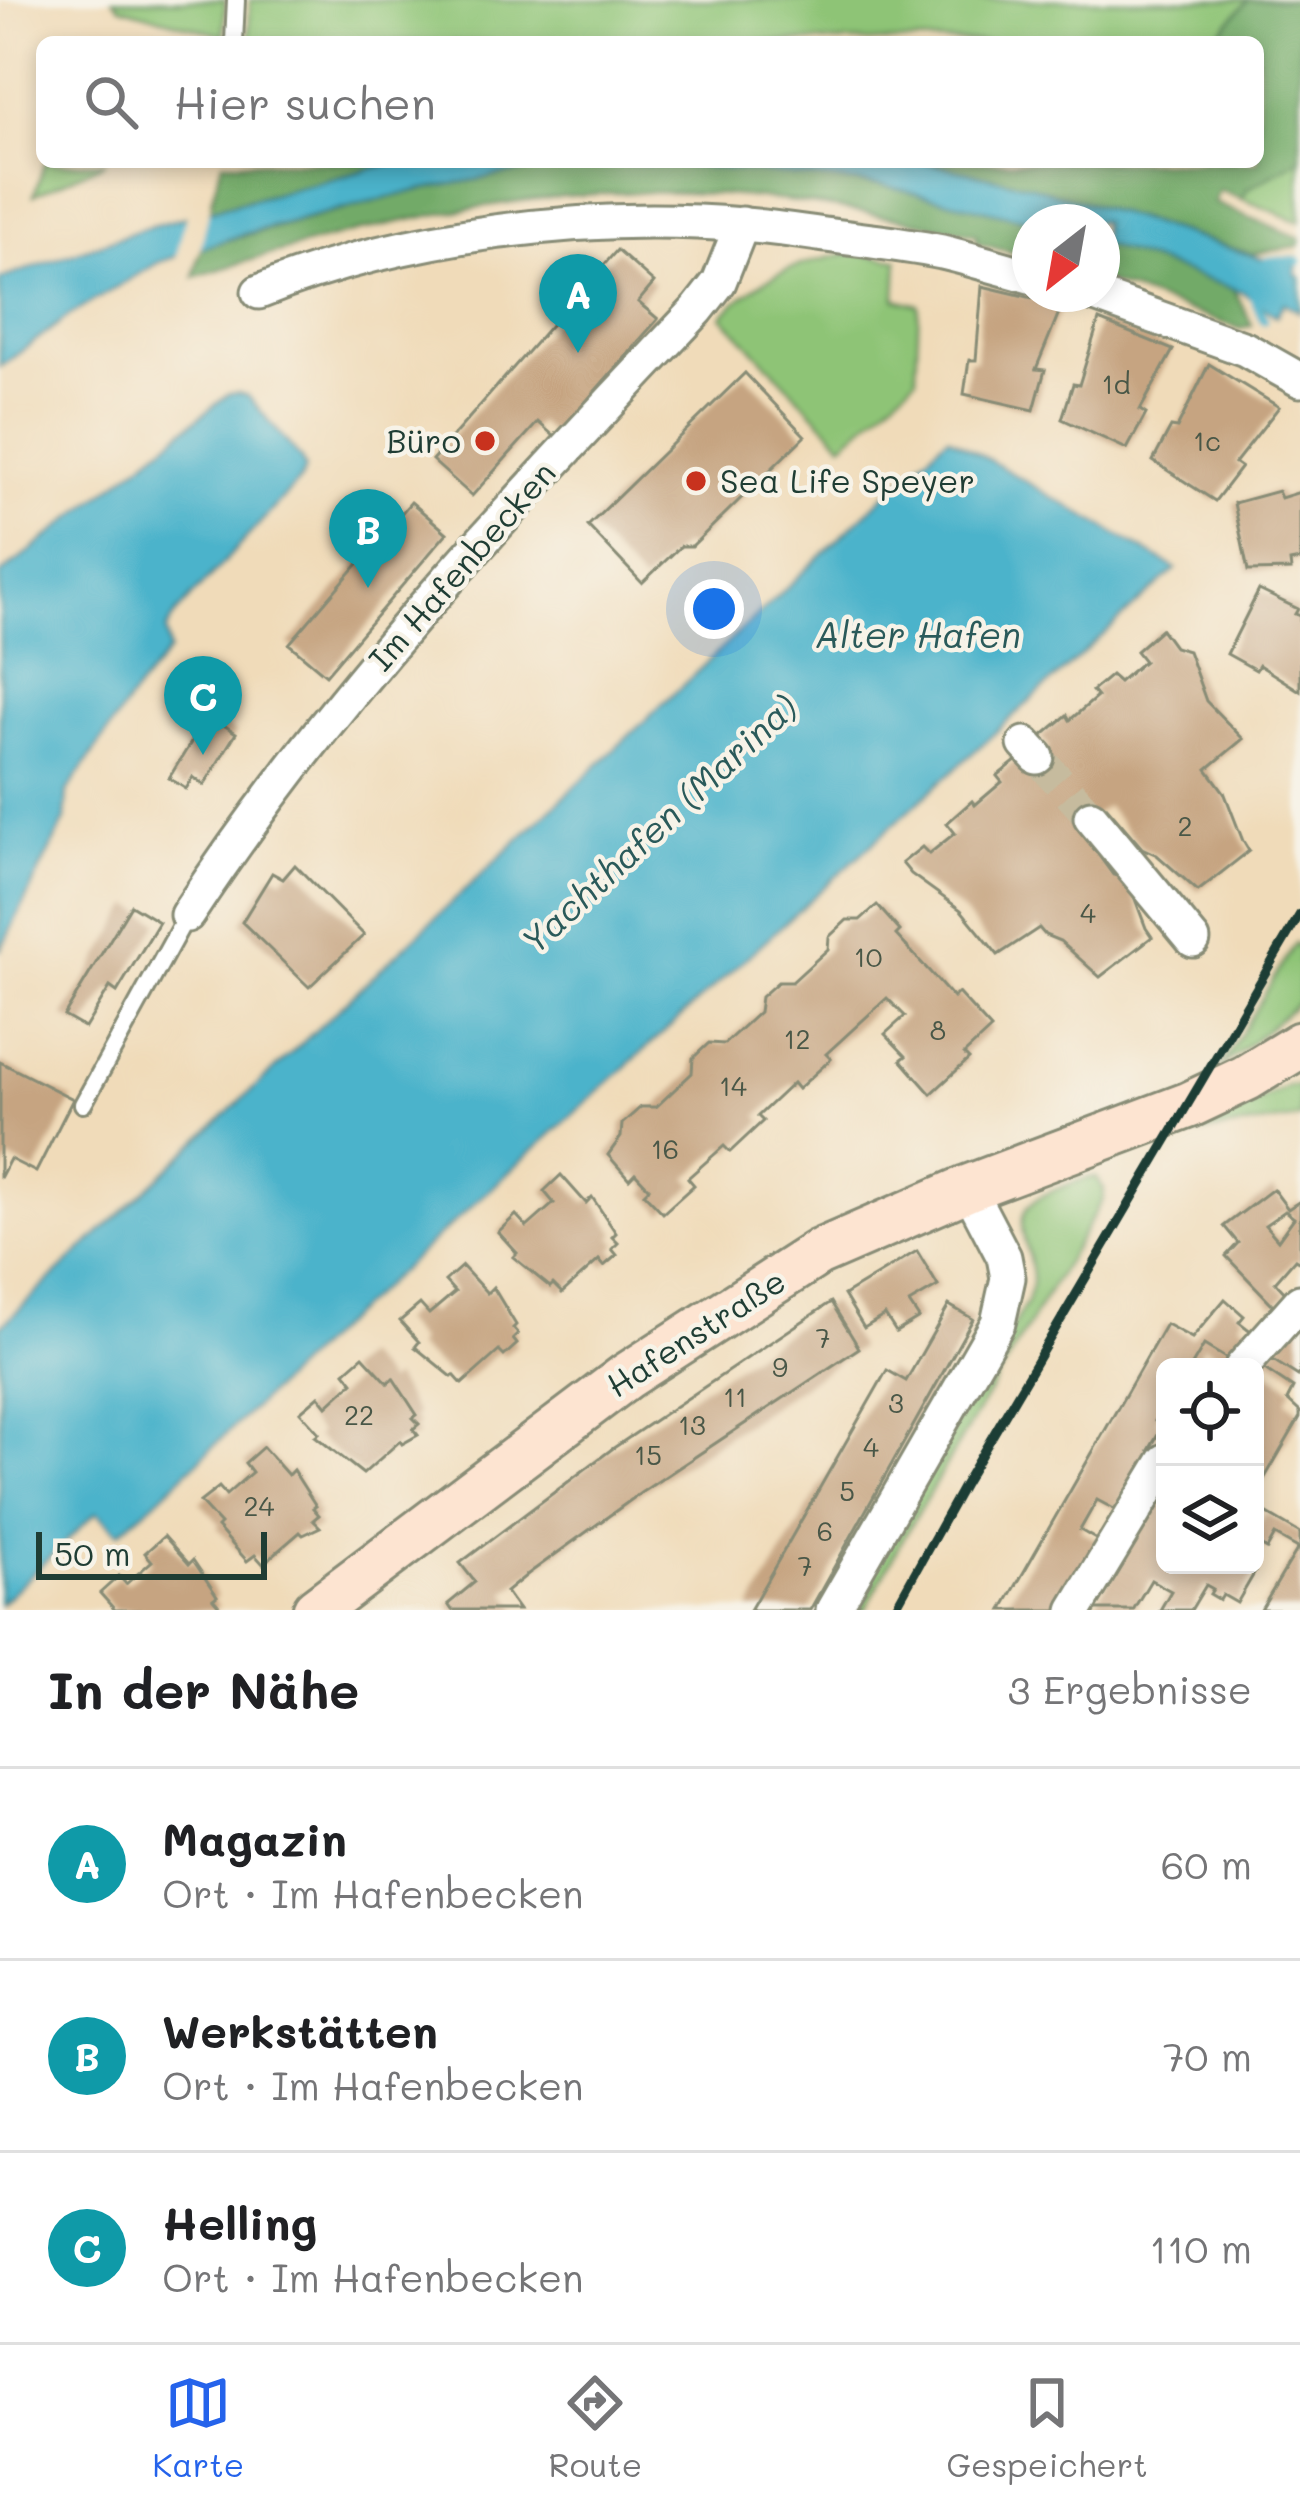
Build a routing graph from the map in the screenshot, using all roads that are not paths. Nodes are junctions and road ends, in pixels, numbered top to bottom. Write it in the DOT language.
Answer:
graph roads {
  1 [pos="236,0"];
  2 [pos="234,36"];
  3 [pos="742,224"];
  4 [pos="1012,271"];
  5 [pos="259,292"];
  6 [pos="1120,304"];
  7 [pos="1300,380"];
  8 [pos="1091,817"];
  9 [pos="187,916"];
  10 [pos="1193,940"];
  11 [pos="1300,1046"];
  12 [pos="83,1104"];
  13 [pos="968,1189"];
  14 [pos="1300,1301"];
  15 [pos="1250,1358"];
  16 [pos="1162,1466"];
  17 [pos="316,1610"];
  18 [pos="833,1610"];
  19 [pos="1075,1610"];
  1 -- 2 [label="lane"];
  3 -- 4 [label="street"];
  3 -- 5 [label="street"];
  3 -- 9 [label="street, Im Hafenbecken"];
  6 -- 7 [label="street"];
  8 -- 10 [label="street"];
  9 -- 12 [label="lane"];
  11 -- 13 [label="street, Hafenstraße"];
  13 -- 17 [label="street, Hafenstraße"];
  13 -- 18 [label="street"];
  14 -- 15 [label="street"];
  16 -- 19 [label="street"];
}
